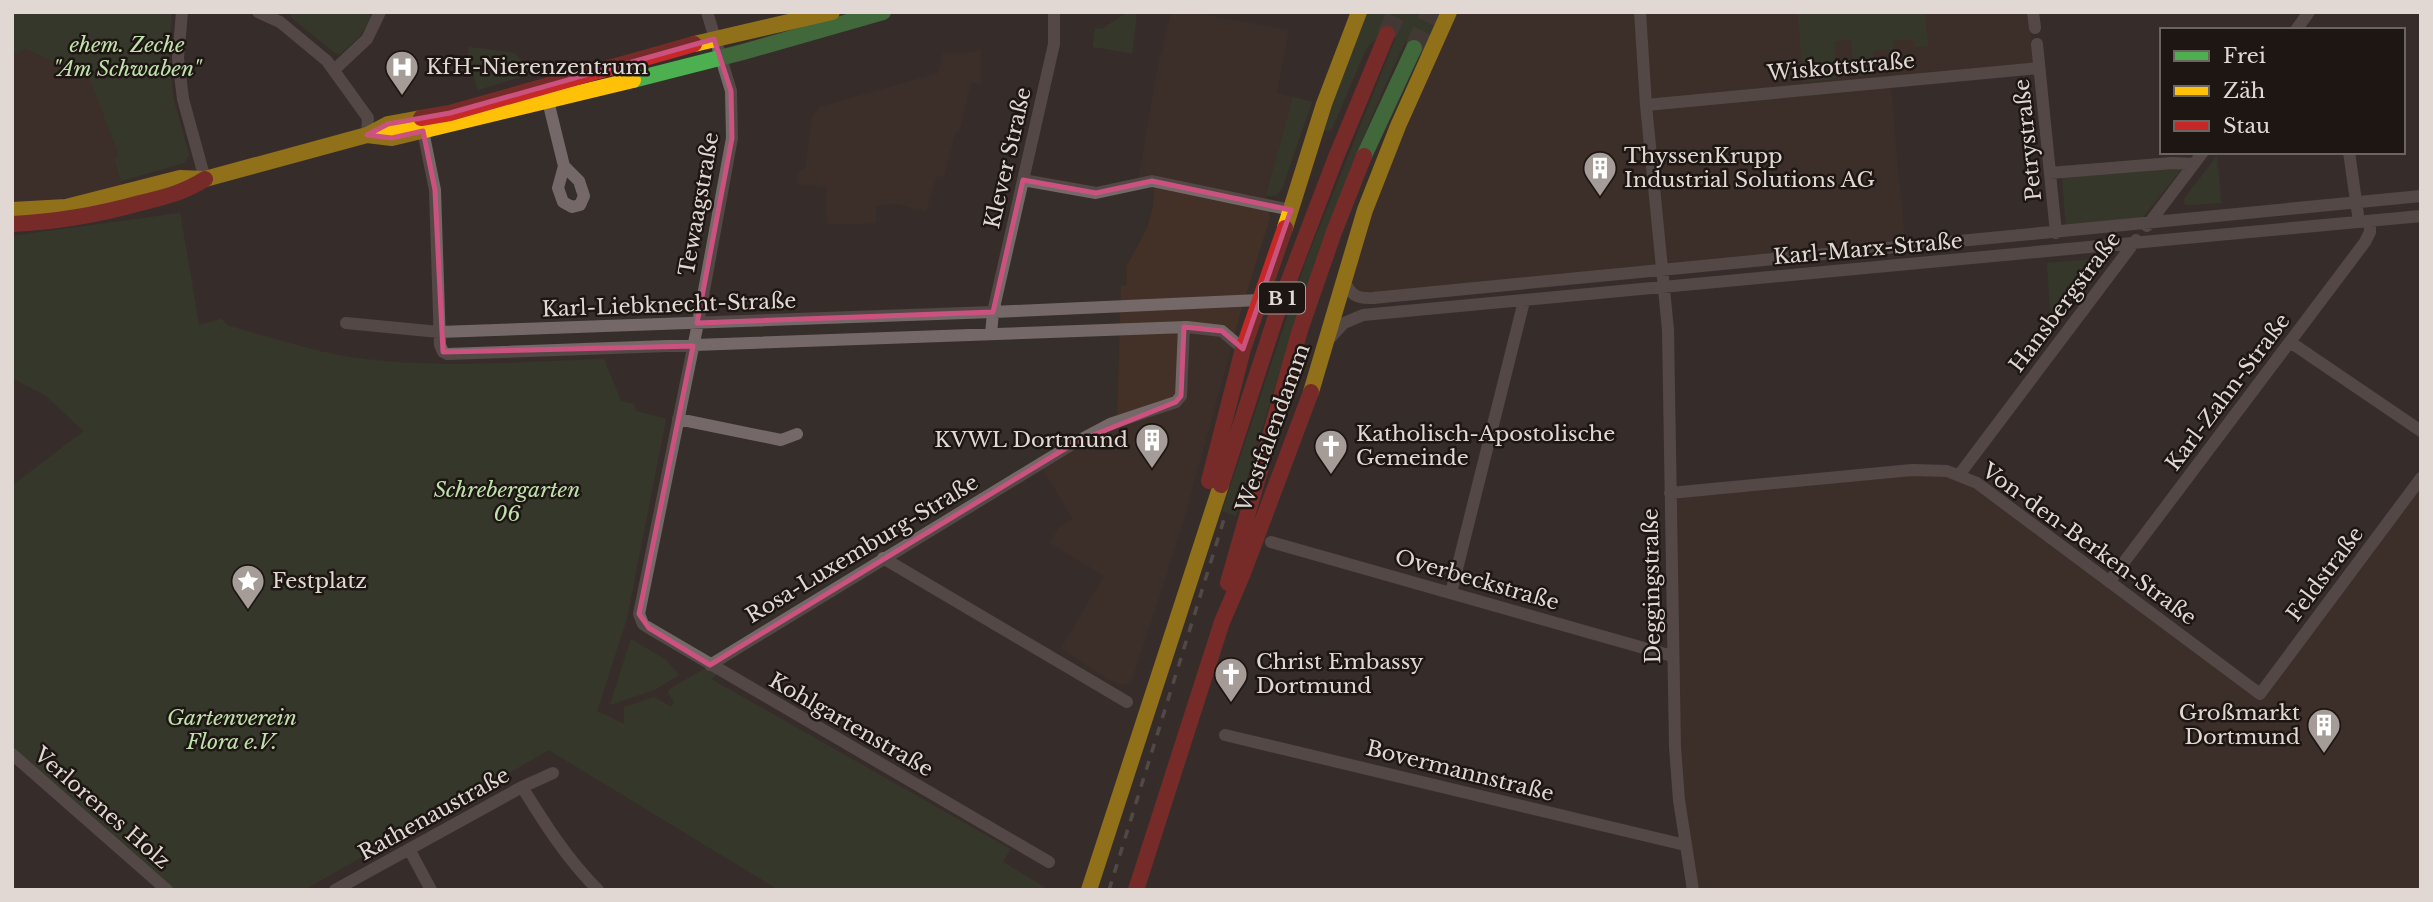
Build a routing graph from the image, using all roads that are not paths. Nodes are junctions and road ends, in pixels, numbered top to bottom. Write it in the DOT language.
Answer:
graph roads {
  1 [pos="182,12"];
  2 [pos="258,12"];
  3 [pos="380,12"];
  4 [pos="707,12"];
  5 [pos="832,12"];
  6 [pos="883,12"];
  7 [pos="1054,12"];
  8 [pos="1359,12"];
  9 [pos="1640,12"];
  10 [pos="2033,12"];
  11 [pos="2309,12"];
  12 [pos="1449,17"];
  13 [pos="781,18"];
  14 [pos="2035,28"];
  15 [pos="2297,28"];
  16 [pos="1387,34"];
  17 [pos="714,39"];
  18 [pos="2037,44"];
  19 [pos="1414,48"];
  20 [pos="721,57"];
  21 [pos="2039,68"];
  22 [pos="334,70"];
  23 [pos="548,101"];
  24 [pos="1646,105"];
  25 [pos="423,131"];
  26 [pos="367,135"];
  27 [pos="2202,154"];
  28 [pos="2349,154"];
  29 [pos="2194,164"];
  30 [pos="564,166"];
  31 [pos="2050,173"];
  32 [pos="205,179"];
  33 [pos="1023,180"];
  34 [pos="2421,197"];
  35 [pos="2357,202"];
  36 [pos="1291,210"];
  37 [pos="12,211"];
  38 [pos="2421,216"];
  39 [pos="2365,221"];
  40 [pos="2150,223"];
  41 [pos="12,224"];
  42 [pos="2056,233"];
  43 [pos="2134,242"];
  44 [pos="1664,279"];
  45 [pos="1344,280"];
  46 [pos="1259,300"];
  47 [pos="1524,301"];
  48 [pos="1187,304"];
  49 [pos="993,312"];
  50 [pos="346,323"];
  51 [pos="698,323"];
  52 [pos="1185,327"];
  53 [pos="439,332"];
  54 [pos="991,334"];
  55 [pos="1328,340"];
  56 [pos="2290,342"];
  57 [pos="693,346"];
  58 [pos="1243,349"];
  59 [pos="678,419"];
  60 [pos="2421,430"];
  61 [pos="797,434"];
  62 [pos="1959,475"];
  63 [pos="2421,478"];
  64 [pos="1670,493"];
  65 [pos="1271,542"];
  66 [pos="883,558"];
  67 [pos="1194,567"];
  68 [pos="2109,582"];
  69 [pos="1451,593"];
  70 [pos="639,614"];
  71 [pos="1222,622"];
  72 [pos="1672,656"];
  73 [pos="710,665"];
  74 [pos="2260,694"];
  75 [pos="1127,702"];
  76 [pos="1225,734"];
  77 [pos="12,754"];
  78 [pos="553,773"];
  79 [pos="522,787"];
  80 [pos="1685,845"];
  81 [pos="409,849"];
  82 [pos="1049,862"];
  83 [pos="167,890"];
  84 [pos="335,890"];
  85 [pos="431,890"];
  86 [pos="598,890"];
  87 [pos="1089,890"];
  88 [pos="1136,890"];
  89 [pos="1693,890"];
  1 -- 32 [label="street"];
  2 -- 22 [label="street"];
  3 -- 22 [label="street"];
  4 -- 17 [label="street, Tewaagstraße"];
  5 -- 13 [label="main road"];
  6 -- 20 [label="main road"];
  7 -- 33 [label="street, Klever Straße"];
  8 -- 36 [label="main road, Westfalendamm"];
  9 -- 24 [label="street, Deggingstraße"];
  10 -- 14 [label="street"];
  11 -- 15 [label="street"];
  12 -- 45 [label="main road, Westfalendamm"];
  13 -- 17 [label="main road"];
  16 -- 67 [label="main road, Westfalendamm / B 1"];
  17 -- 20 [label="street, Tewaagstraße"];
  17 -- 26 [label="main road"];
  18 -- 21 [label="street, Petrystraße"];
  19 -- 71 [label="main road, Westfalendamm"];
  20 -- 23 [label="main road"];
  20 -- 51 [label="street, Tewaagstraße"];
  21 -- 24 [label="street, Wiskottstraße"];
  21 -- 31 [label="street, Petrystraße"];
  22 -- 26 [label="street"];
  23 -- 25 [label="main road"];
  23 -- 30 [label="street"];
  24 -- 44 [label="street, Deggingstraße"];
  25 -- 26 [label="main road"];
  25 -- 53 [label="street"];
  26 -- 32 [label="main road"];
  27 -- 29 [label="street, Hansbergstraße"];
  28 -- 35 [label="street"];
  29 -- 31 [label="street"];
  29 -- 40 [label="street, Hansbergstraße"];
  31 -- 42 [label="street, Petrystraße"];
  32 -- 37 [label="main road"];
  32 -- 41 [label="main road"];
  33 -- 36 [label="street"];
  33 -- 49 [label="street, Klever Straße"];
  34 -- 35 [label="street, Karl-Marx-Straße"];
  35 -- 39 [label="street"];
  35 -- 40 [label="street, Karl-Marx-Straße"];
  36 -- 46 [label="main road, Westfalendamm"];
  38 -- 39 [label="street, Karl-Marx-Straße"];
  39 -- 43 [label="street, Karl-Marx-Straße"];
  39 -- 56 [label="street, Karl-Zahn-Straße"];
  40 -- 42 [label="street, Karl-Marx-Straße"];
  40 -- 43 [label="street, Hansbergstraße"];
  42 -- 44 [label="street, Karl-Marx-Straße"];
  43 -- 44 [label="street, Karl-Marx-Straße"];
  43 -- 62 [label="street, Hansbergstraße"];
  44 -- 45 [label="street, Karl-Marx-Straße"];
  44 -- 47 [label="street, Karl-Marx-Straße"];
  44 -- 64 [label="street, Deggingstraße"];
  45 -- 55 [label="main road, Westfalendamm"];
  46 -- 48 [label="street, Karl-Liebknecht-Straße"];
  46 -- 58 [label="main road, Westfalendamm"];
  47 -- 55 [label="street, Karl-Marx-Straße"];
  47 -- 69 [label="street"];
  48 -- 49 [label="street, Karl-Liebknecht-Straße"];
  48 -- 52 [label="street"];
  49 -- 51 [label="street, Karl-Liebknecht-Straße"];
  49 -- 54 [label="street"];
  50 -- 53 [label="street, Karl-Liebknecht-Straße"];
  51 -- 53 [label="street, Karl-Liebknecht-Straße"];
  51 -- 57 [label="street, Tewaagstraße"];
  52 -- 54 [label="street, Karl-Liebknecht-Straße"];
  52 -- 58 [label="street, Karl-Liebknecht-Straße"];
  52 -- 66 [label="street, Rosa-Luxemburg-Straße"];
  53 -- 57 [label="street, Karl-Liebknecht-Straße"];
  54 -- 57 [label="street, Karl-Liebknecht-Straße"];
  55 -- 71 [label="main road, Westfalendamm"];
  56 -- 60 [label="street"];
  56 -- 68 [label="street, Karl-Zahn-Straße"];
  57 -- 59 [label="street, Tewaagstraße"];
  58 -- 67 [label="main road, Westfalendamm"];
  59 -- 61 [label="street"];
  59 -- 70 [label="street, Tewaagstraße"];
  62 -- 64 [label="street, Von-den-Berken-Straße"];
  62 -- 68 [label="street, Von-den-Berken-Straße"];
  63 -- 74 [label="street, Feldstraße"];
  64 -- 72 [label="street, Deggingstraße"];
  65 -- 69 [label="street, Overbeckstraße"];
  66 -- 73 [label="street, Rosa-Luxemburg-Straße"];
  66 -- 75 [label="street"];
  67 -- 87 [label="main road, Westfalendamm / B 1"];
  68 -- 74 [label="street, Von-den-Berken-Straße"];
  69 -- 72 [label="street, Overbeckstraße"];
  70 -- 73 [label="street, Kohlgartenstraße"];
  71 -- 88 [label="main road, Westfalendamm"];
  72 -- 80 [label="street, Deggingstraße"];
  73 -- 82 [label="street, Kohlgartenstraße"];
  76 -- 80 [label="street, Bovermannstraße"];
  77 -- 83 [label="street, Verlorenes Holz"];
  78 -- 79 [label="street, Rathenaustraße"];
  79 -- 81 [label="street, Rathenaustraße"];
  79 -- 86 [label="street"];
  80 -- 89 [label="street, Deggingstraße"];
  81 -- 84 [label="street, Rathenaustraße"];
  81 -- 85 [label="street"];
}
